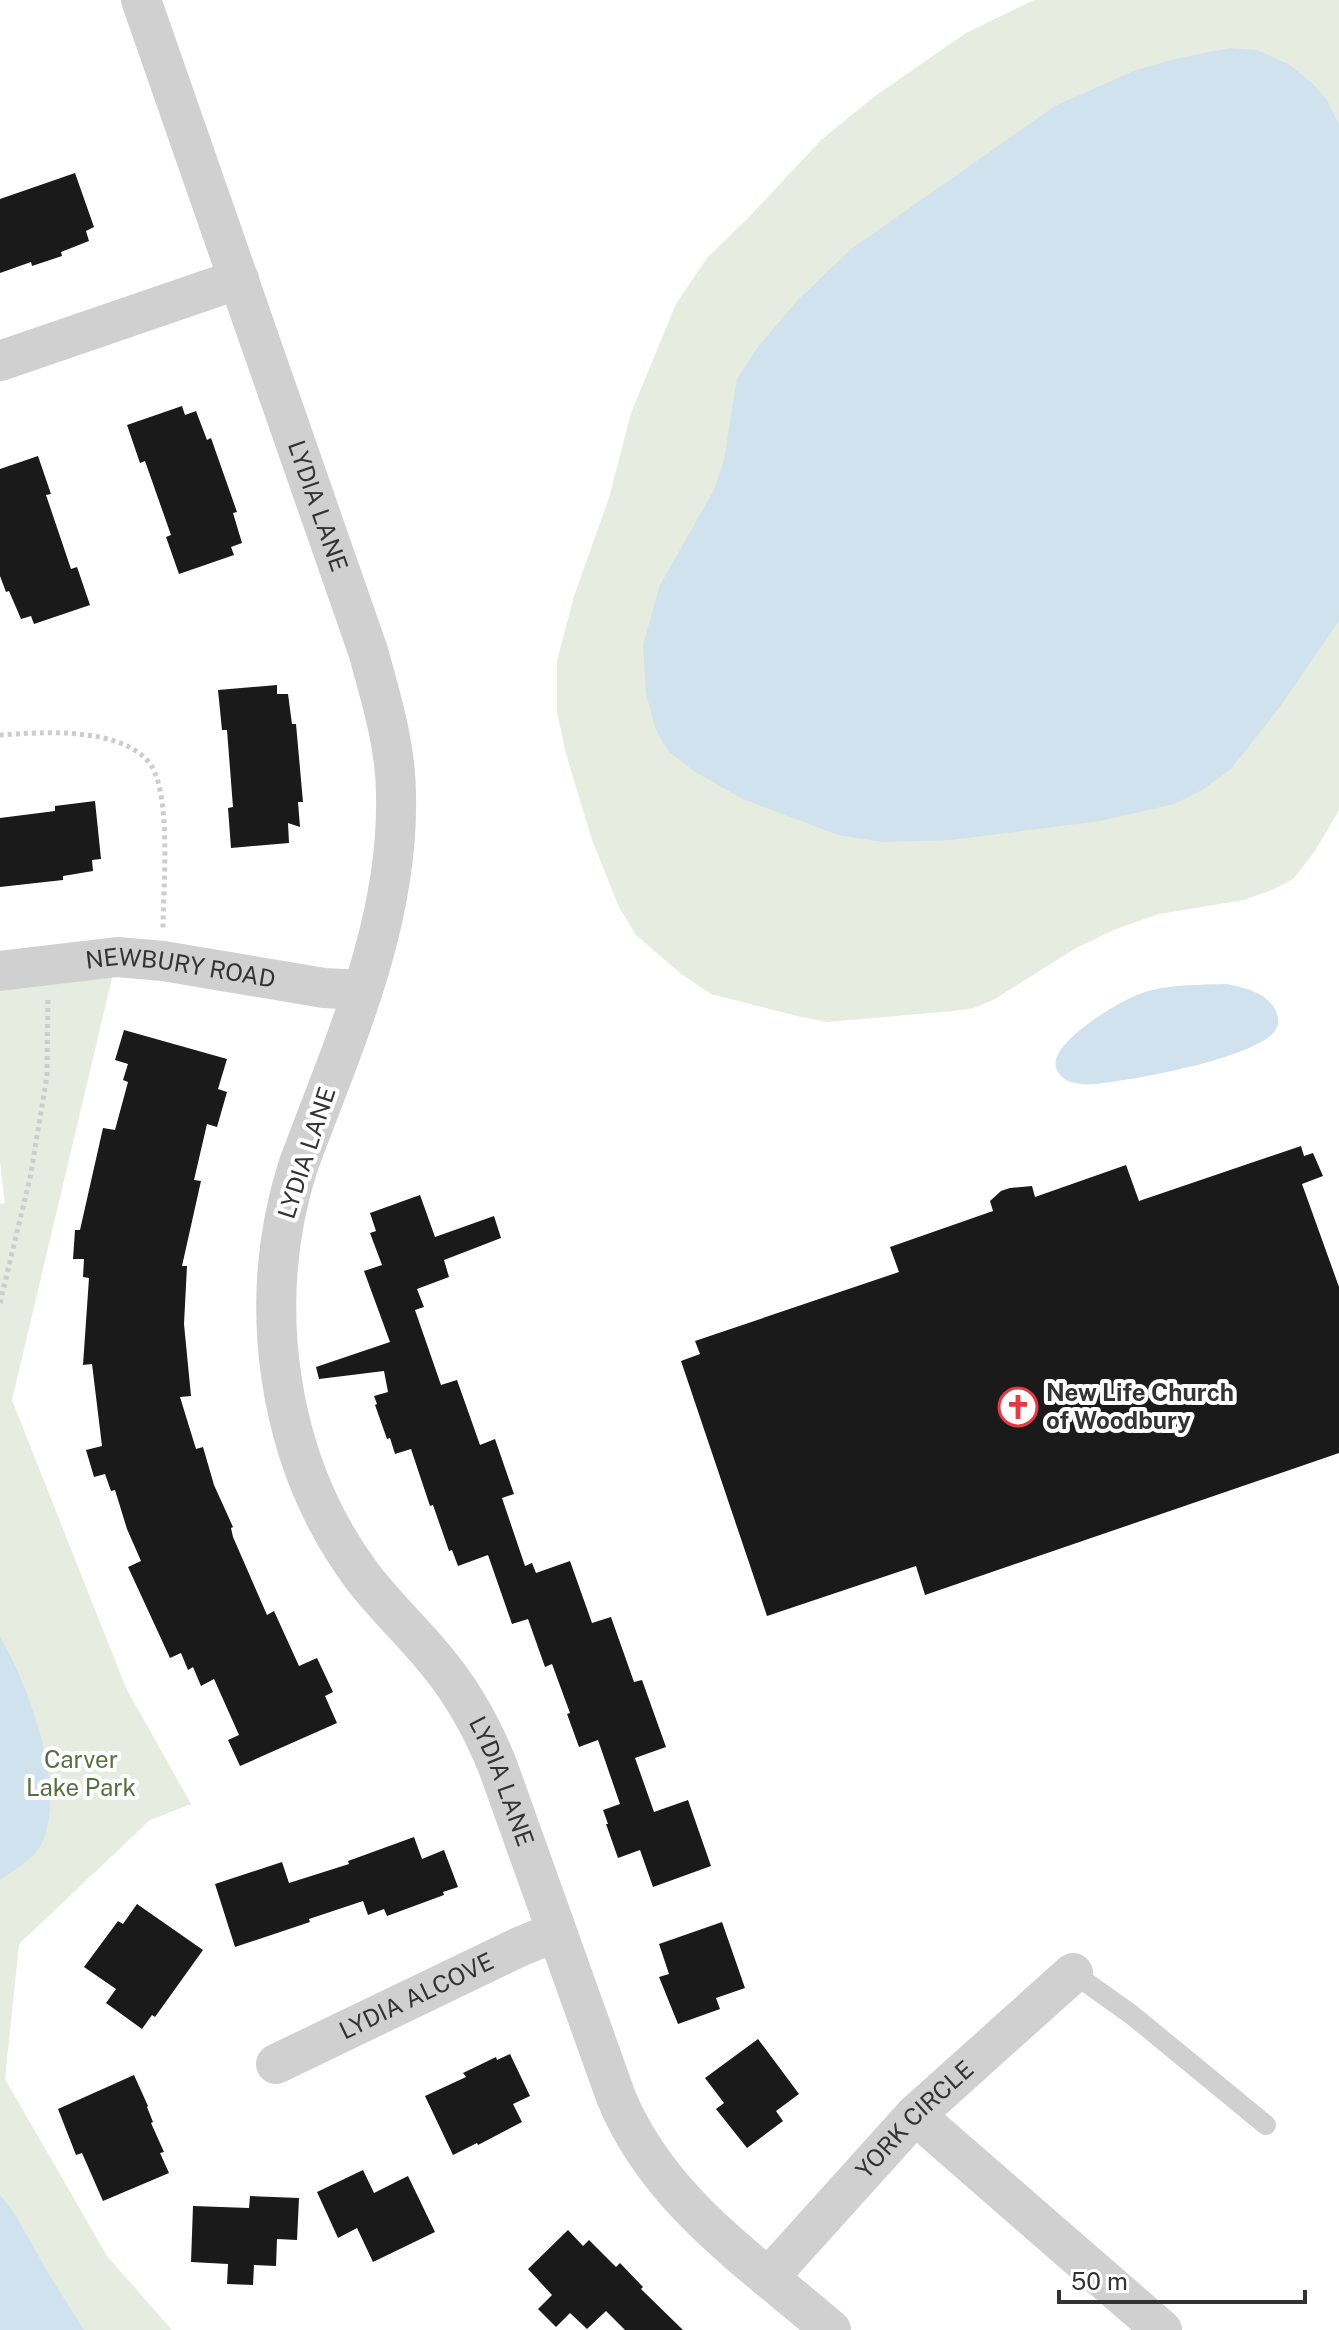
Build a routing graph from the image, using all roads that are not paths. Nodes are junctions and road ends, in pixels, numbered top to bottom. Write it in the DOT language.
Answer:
graph roads {
  1 [pos="141,0"];
  2 [pos="239,279"];
  3 [pos="0,361"];
  4 [pos="0,971"];
  5 [pos="362,990"];
  6 [pos="556,1932"];
  7 [pos="1073,1973"];
  8 [pos="276,2064"];
  9 [pos="915,2115"];
  10 [pos="1266,2125"];
  11 [pos="768,2278"];
  12 [pos="1153,2327"];
  13 [pos="831,2330"];
  1 -- 2 [label="street, LYDIA LANE"];
  2 -- 3 [label="street"];
  2 -- 5 [label="street, LYDIA LANE"];
  4 -- 5 [label="street, NEWBURY ROAD"];
  5 -- 6 [label="street, LYDIA LANE"];
  6 -- 8 [label="street, LYDIA ALCOVE"];
  6 -- 11 [label="street, LYDIA LANE"];
  7 -- 9 [label="street, YORK CIRCLE"];
  7 -- 10 [label="lane"];
  9 -- 11 [label="street, YORK CIRCLE"];
  9 -- 12 [label="street"];
  11 -- 13 [label="street, LYDIA LANE"];
}
